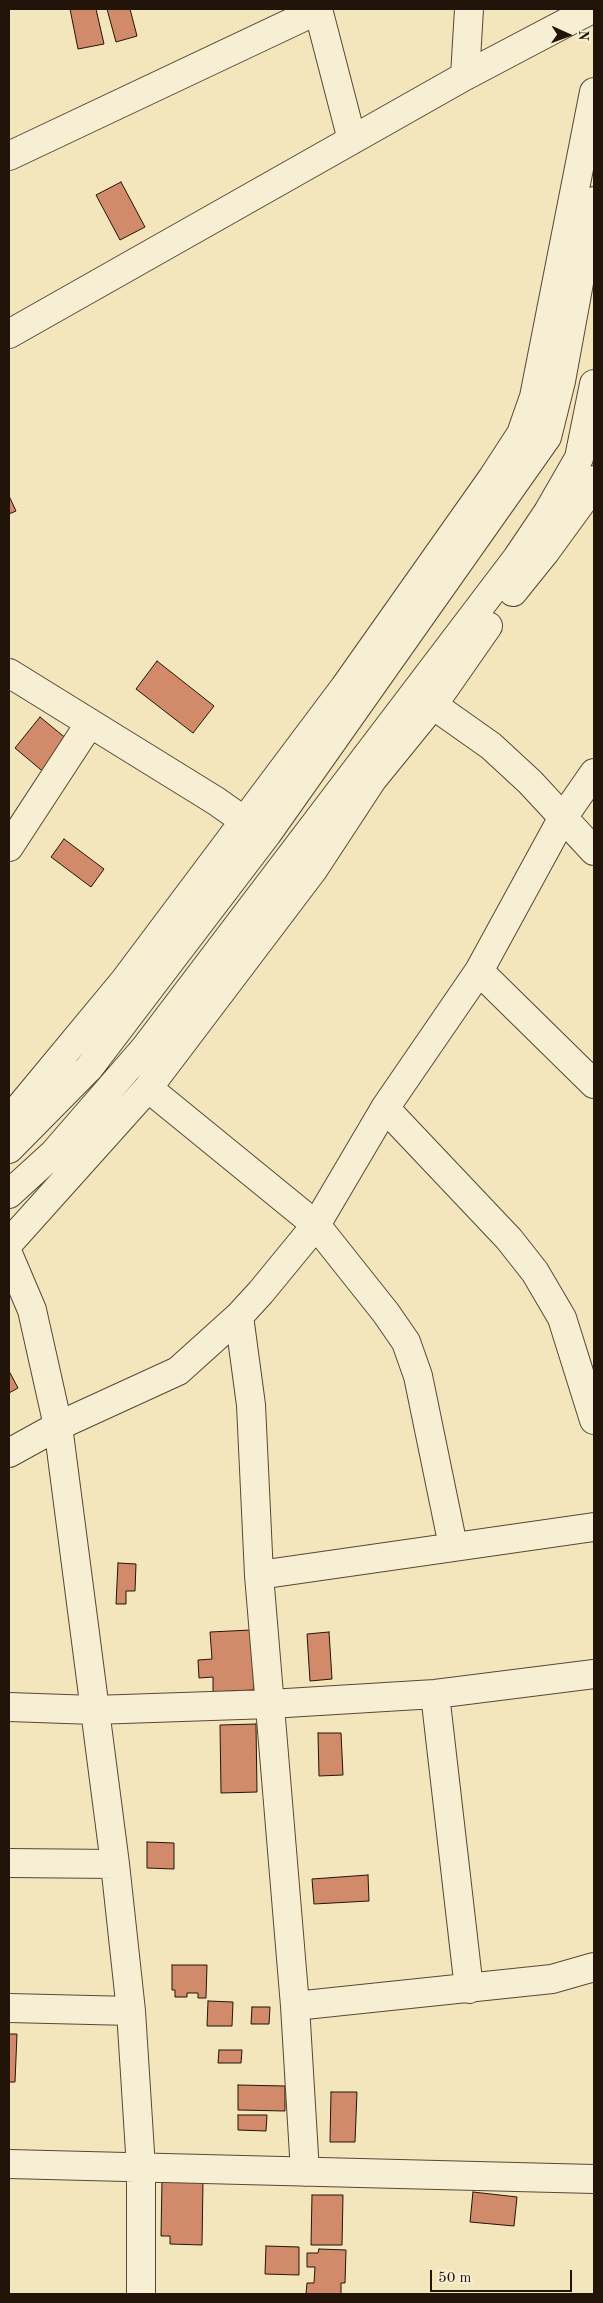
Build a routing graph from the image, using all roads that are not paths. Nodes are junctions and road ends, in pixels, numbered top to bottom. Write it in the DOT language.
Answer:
graph roads {
  1 [pos="318,9"];
  2 [pos="469,9"];
  3 [pos="592,9"];
  4 [pos="465,76"];
  5 [pos="594,92"];
  6 [pos="352,140"];
  7 [pos="9,156"];
  8 [pos="594,201"];
  9 [pos="9,334"];
  10 [pos="594,384"];
  11 [pos="594,480"];
  12 [pos="9,673"];
  13 [pos="433,705"];
  14 [pos="90,723"];
  15 [pos="594,773"];
  16 [pos="562,819"];
  17 [pos="243,820"];
  18 [pos="9,847"];
  19 [pos="594,851"];
  20 [pos="479,971"];
  21 [pos="594,1084"];
  22 [pos="148,1088"];
  23 [pos="385,1108"];
  24 [pos="9,1120"];
  25 [pos="9,1149"];
  26 [pos="9,1194"];
  27 [pos="316,1225"];
  28 [pos="9,1243"];
  29 [pos="9,1256"];
  30 [pos="239,1316"];
  31 [pos="594,1420"];
  32 [pos="58,1426"];
  33 [pos="9,1453"];
  34 [pos="594,1527"];
  35 [pos="453,1546"];
  36 [pos="259,1575"];
  37 [pos="594,1674"];
  38 [pos="435,1694"];
  39 [pos="270,1704"];
  40 [pos="9,1707"];
  41 [pos="94,1710"];
  42 [pos="9,1863"];
  43 [pos="115,1864"];
  44 [pos="594,1967"];
  45 [pos="469,1989"];
  46 [pos="295,2006"];
  47 [pos="9,2008"];
  48 [pos="131,2011"];
  49 [pos="9,2164"];
  50 [pos="141,2168"];
  51 [pos="305,2172"];
  52 [pos="594,2180"];
  53 [pos="141,2294"];
  1 -- 6 [label="street"];
  1 -- 7 [label="street"];
  2 -- 4 [label="street"];
  3 -- 4 [label="street"];
  4 -- 6 [label="street"];
  5 -- 17 [label="street"];
  6 -- 9 [label="street"];
  8 -- 25 [label="street"];
  10 -- 26 [label="street"];
  11 -- 13 [label="street"];
  12 -- 14 [label="street"];
  13 -- 16 [label="street"];
  13 -- 22 [label="street"];
  14 -- 17 [label="street"];
  14 -- 18 [label="street"];
  15 -- 16 [label="street"];
  16 -- 19 [label="street"];
  16 -- 20 [label="street"];
  17 -- 24 [label="street"];
  20 -- 21 [label="street"];
  20 -- 23 [label="street"];
  22 -- 27 [label="street"];
  22 -- 28 [label="street"];
  23 -- 27 [label="street"];
  23 -- 31 [label="street"];
  27 -- 30 [label="street"];
  27 -- 35 [label="street"];
  29 -- 32 [label="street"];
  30 -- 32 [label="street"];
  30 -- 36 [label="street"];
  32 -- 33 [label="street"];
  32 -- 41 [label="street"];
  34 -- 35 [label="street"];
  35 -- 36 [label="street"];
  36 -- 39 [label="street"];
  37 -- 38 [label="street"];
  38 -- 39 [label="street"];
  38 -- 45 [label="street"];
  39 -- 41 [label="street"];
  39 -- 46 [label="street"];
  40 -- 41 [label="street"];
  41 -- 43 [label="street"];
  42 -- 43 [label="street"];
  43 -- 48 [label="street"];
  44 -- 45 [label="street"];
  45 -- 46 [label="street"];
  46 -- 51 [label="street"];
  47 -- 48 [label="street"];
  48 -- 50 [label="street"];
  49 -- 50 [label="street"];
  50 -- 51 [label="street"];
  50 -- 53 [label="street"];
  51 -- 52 [label="street"];
}
